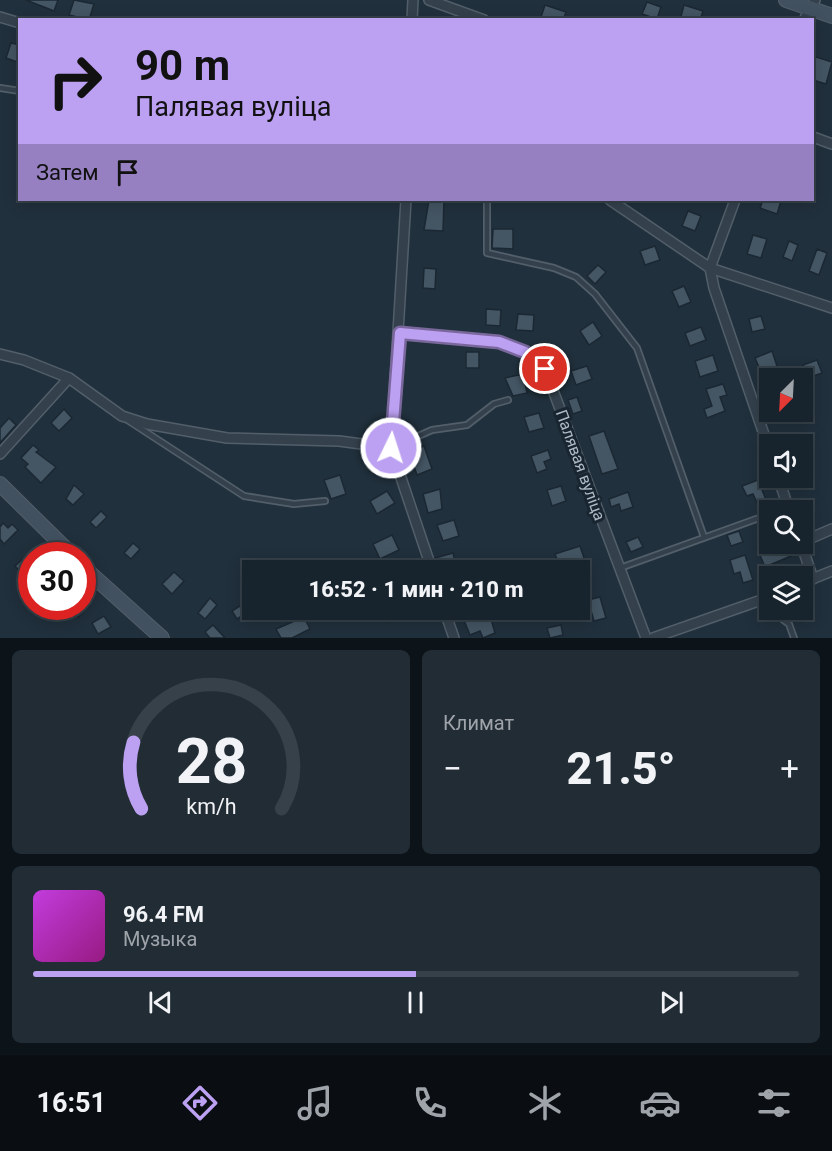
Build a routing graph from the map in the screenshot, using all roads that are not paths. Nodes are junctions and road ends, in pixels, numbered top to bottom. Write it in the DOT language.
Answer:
graph roads {
  1 [pos="413,0"];
  2 [pos="429,0"];
  3 [pos="786,0"];
  4 [pos="809,9"];
  5 [pos="832,16"];
  6 [pos="0,17"];
  7 [pos="412,18"];
  8 [pos="478,18"];
  9 [pos="18,22"];
  10 [pos="0,88"];
  11 [pos="18,91"];
  12 [pos="814,137"];
  13 [pos="832,144"];
  14 [pos="406,201"];
  15 [pos="487,201"];
  16 [pos="611,201"];
  17 [pos="735,201"];
  18 [pos="710,268"];
  19 [pos="832,308"];
  20 [pos="400,333"];
  21 [pos="0,354"];
  22 [pos="69,378"];
  23 [pos="508,400"];
  24 [pos="123,416"];
  25 [pos="764,434"];
  26 [pos="391,448"];
  27 [pos="0,454"];
  28 [pos="0,483"];
  29 [pos="325,501"];
  30 [pos="759,518"];
  31 [pos="832,529"];
  32 [pos="704,537"];
  33 [pos="813,537"];
  34 [pos="59,542"];
  35 [pos="429,560"];
  36 [pos="619,568"];
  37 [pos="832,571"];
  38 [pos="96,579"];
  39 [pos="813,579"];
  40 [pos="759,602"];
  41 [pos="448,620"];
  42 [pos="784,620"];
  43 [pos="162,638"];
  44 [pos="454,638"];
  45 [pos="646,638"];
  46 [pos="653,638"];
  47 [pos="795,638"];
  1 -- 7 [label="street"];
  2 -- 8 [label="street"];
  3 -- 4 [label="street"];
  4 -- 5 [label="street"];
  6 -- 9 [label="street"];
  10 -- 11 [label="lane"];
  12 -- 13 [label="street"];
  14 -- 20 [label="street"];
  15 -- 32 [label="lane"];
  16 -- 18 [label="street"];
  17 -- 18 [label="street"];
  18 -- 19 [label="street"];
  18 -- 25 [label="street"];
  20 -- 26 [label="street"];
  20 -- 36 [label="street, Палявая вуліца"];
  21 -- 22 [label="street"];
  22 -- 24 [label="street"];
  22 -- 27 [label="street"];
  23 -- 26 [label="lane"];
  24 -- 26 [label="street"];
  24 -- 29 [label="lane"];
  26 -- 35 [label="street"];
  28 -- 34 [label="street"];
  30 -- 32 [label="lane"];
  31 -- 33 [label="street"];
  32 -- 36 [label="lane"];
  36 -- 45 [label="street, Палявая вуліца"];
  37 -- 39 [label="street"];
  38 -- 43 [label="street"];
  40 -- 46 [label="street"];
  41 -- 44 [label="street"];
  42 -- 47 [label="lane"];
}
